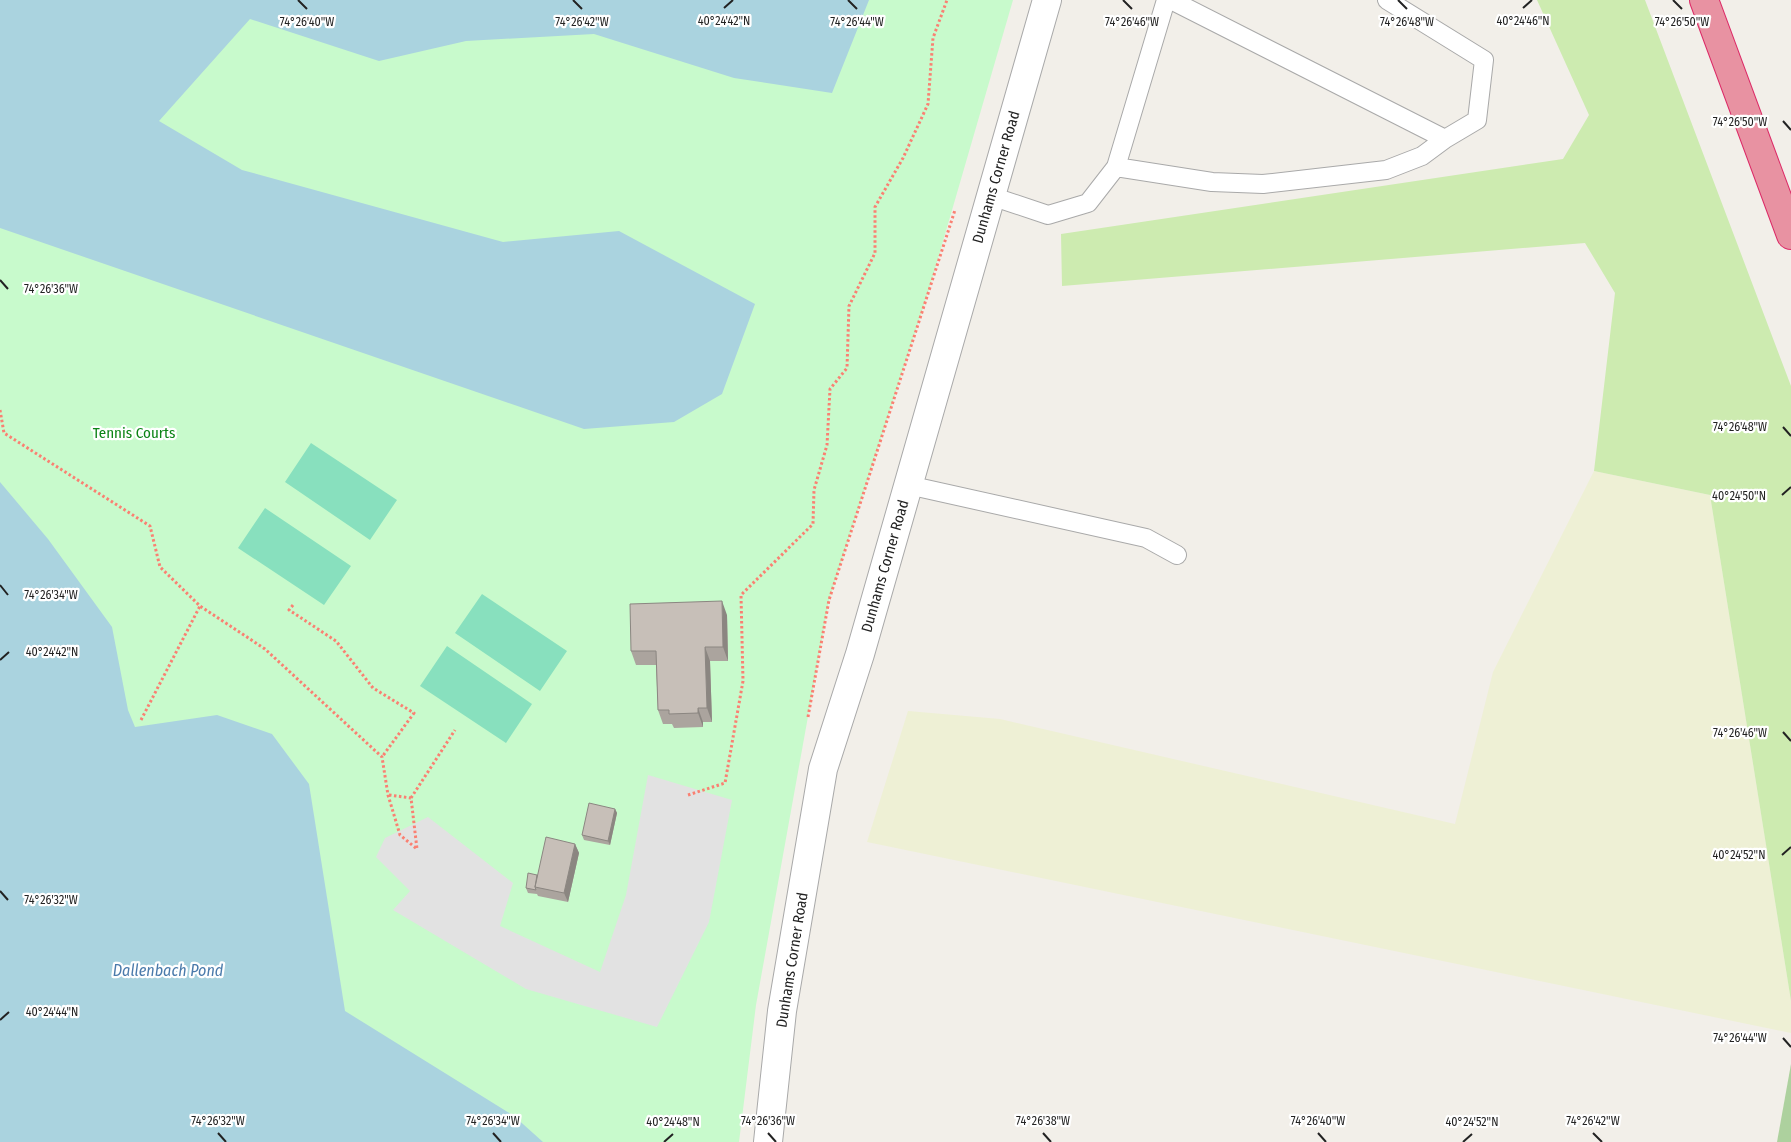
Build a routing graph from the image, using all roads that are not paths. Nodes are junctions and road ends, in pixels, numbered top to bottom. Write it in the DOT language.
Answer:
graph roads {
  1 [pos="1047,0"];
  2 [pos="1166,0"];
  3 [pos="1171,0"];
  4 [pos="1387,0"];
  5 [pos="1704,0"];
  6 [pos="1445,139"];
  7 [pos="1116,167"];
  8 [pos="991,196"];
  9 [pos="1791,235"];
  10 [pos="908,485"];
  11 [pos="1177,555"];
  12 [pos="768,1142"];
  1 -- 8 [label="street, Dunhams Corner Road"];
  2 -- 7 [label="lane"];
  3 -- 6 [label="lane"];
  4 -- 6 [label="lane"];
  5 -- 9 [label="highway"];
  6 -- 7 [label="lane"];
  7 -- 8 [label="lane"];
  8 -- 10 [label="street, Dunhams Corner Road"];
  10 -- 11 [label="lane"];
  10 -- 12 [label="street, Dunhams Corner Road"];
}
